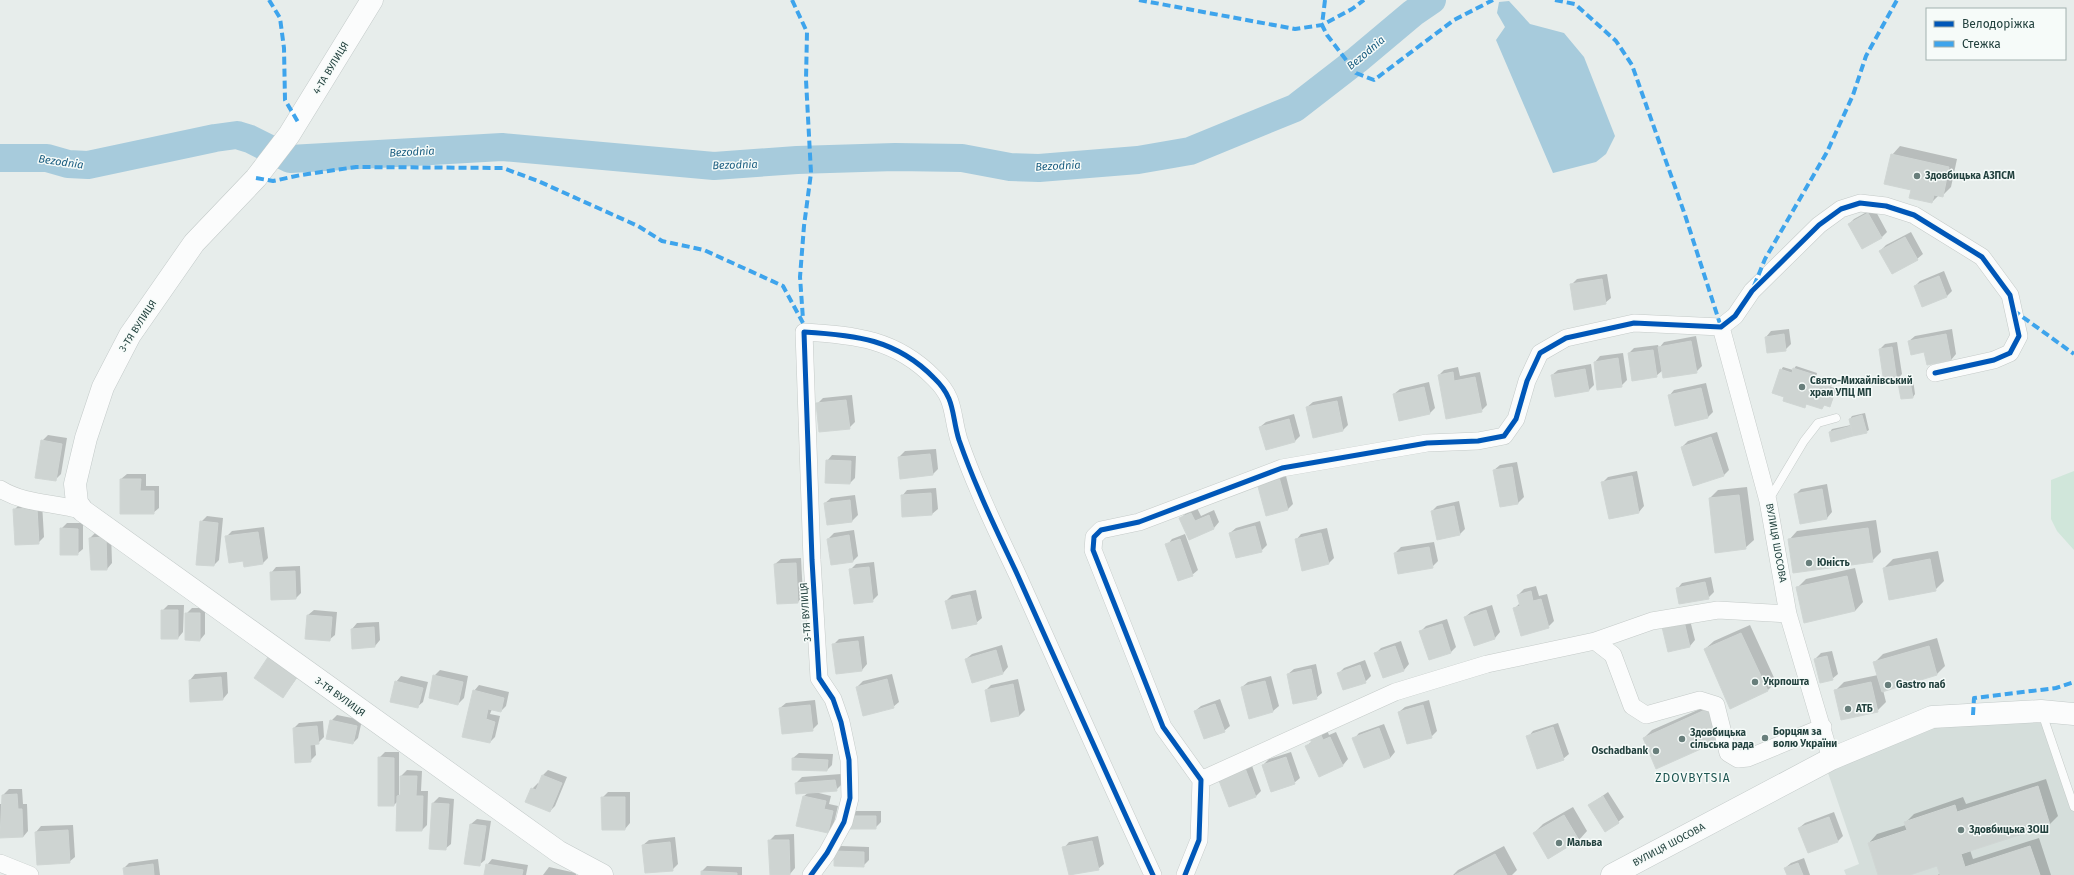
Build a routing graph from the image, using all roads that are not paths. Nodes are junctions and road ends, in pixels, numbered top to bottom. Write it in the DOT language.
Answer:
graph roads {
  1 [pos="372,0"];
  2 [pos="263,168"];
  3 [pos="1721,327"];
  4 [pos="1935,372"];
  5 [pos="1836,418"];
  6 [pos="0,489"];
  7 [pos="1768,501"];
  8 [pos="83,511"];
  9 [pos="1788,614"];
  10 [pos="1595,641"];
  11 [pos="2041,711"];
  12 [pos="2074,714"];
  13 [pos="1823,727"];
  14 [pos="1831,759"];
  15 [pos="1201,780"];
  16 [pos="2074,807"];
  17 [pos="0,863"];
  18 [pos="30,875"];
  19 [pos="602,875"];
  20 [pos="811,875"];
  21 [pos="1153,875"];
  22 [pos="1185,875"];
  23 [pos="1612,875"];
  1 -- 2 [label="street, 4-ТА ВУЛИЦЯ"];
  2 -- 8 [label="street, 3-ТЯ ВУЛИЦЯ"];
  3 -- 4 [label="street"];
  3 -- 7 [label="street, ВУЛИЦЯ ШОСОВА"];
  3 -- 15 [label="street"];
  5 -- 7 [label="lane"];
  6 -- 8 [label="street, 3-ТЯ ВУЛИЦЯ"];
  7 -- 9 [label="street, ВУЛИЦЯ ШОСОВА"];
  8 -- 19 [label="street, 3-ТЯ ВУЛИЦЯ"];
  9 -- 10 [label="street"];
  9 -- 13 [label="street, ВУЛИЦЯ ШОСОВА"];
  10 -- 13 [label="street"];
  10 -- 15 [label="street"];
  11 -- 12 [label="street, ВУЛИЦЯ ШОСОВА"];
  11 -- 14 [label="street, ВУЛИЦЯ ШОСОВА"];
  11 -- 16 [label="lane"];
  13 -- 14 [label="street, ВУЛИЦЯ ШОСОВА"];
  14 -- 23 [label="street, ВУЛИЦЯ ШОСОВА"];
  15 -- 22 [label="street"];
  17 -- 18 [label="street"];
  20 -- 21 [label="street, 3-ТЯ ВУЛИЦЯ"];
}
